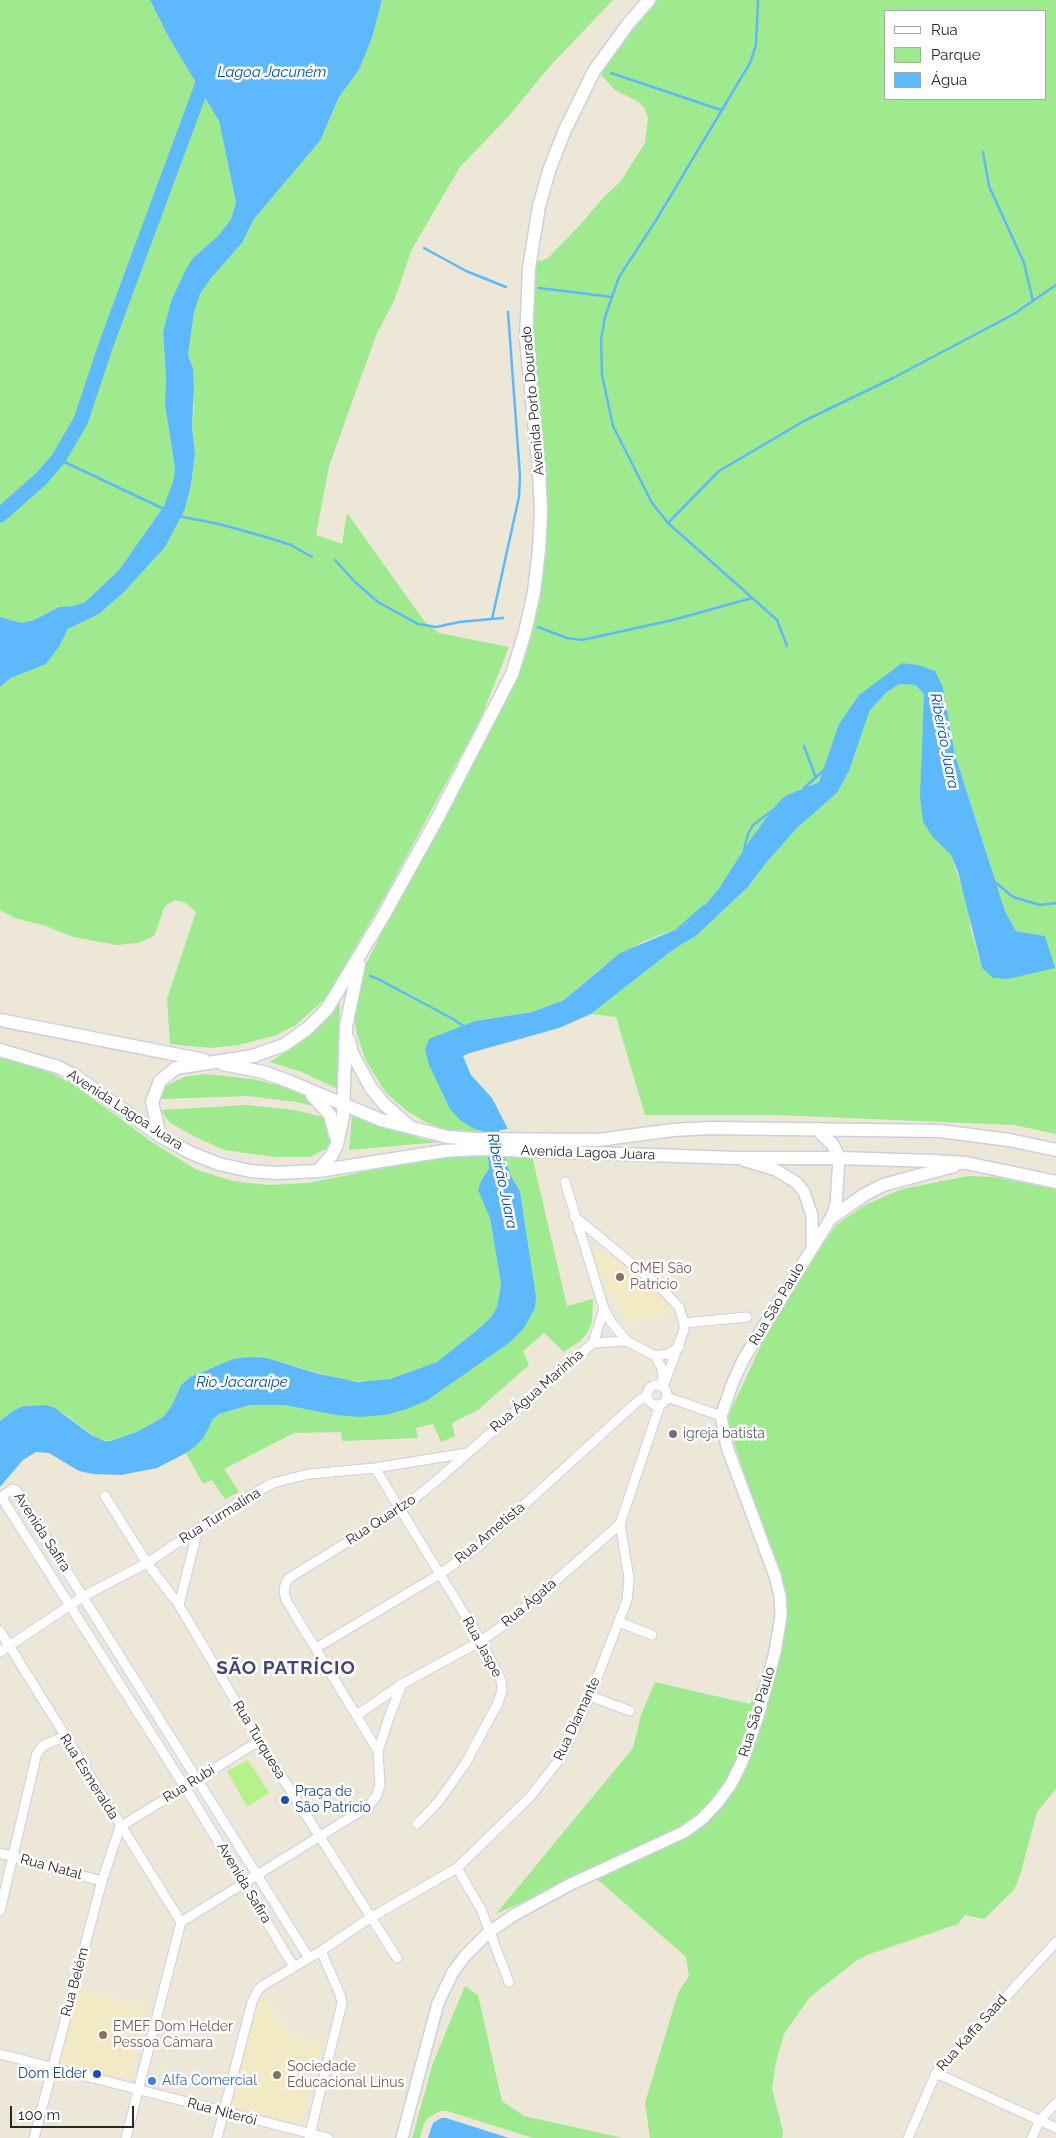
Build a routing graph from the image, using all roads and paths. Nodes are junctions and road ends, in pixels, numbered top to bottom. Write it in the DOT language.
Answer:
graph roads {
  1 [pos="649,0"];
  2 [pos="363,952"];
  3 [pos="0,1020"];
  4 [pos="346,1026"];
  5 [pos="0,1050"];
  6 [pos="212,1062"];
  7 [pos="305,1088"];
  8 [pos="343,1105"];
  9 [pos="413,1129"];
  10 [pos="817,1129"];
  11 [pos="160,1136"];
  12 [pos="337,1144"];
  13 [pos="475,1144"];
  14 [pos="523,1145"];
  15 [pos="1056,1150"];
  16 [pos="736,1158"];
  17 [pos="838,1158"];
  18 [pos="966,1163"];
  19 [pos="318,1171"];
  20 [pos="564,1182"];
  21 [pos="1056,1182"];
  22 [pos="574,1215"];
  23 [pos="831,1218"];
  24 [pos="604,1241"];
  25 [pos="812,1247"];
  26 [pos="584,1248"];
  27 [pos="604,1309"];
  28 [pos="747,1317"];
  29 [pos="684,1322"];
  30 [pos="627,1341"];
  31 [pos="593,1343"];
  32 [pos="679,1347"];
  33 [pos="655,1356"];
  34 [pos="662,1386"];
  35 [pos="647,1396"];
  36 [pos="667,1397"];
  37 [pos="660,1405"];
  38 [pos="721,1416"];
  39 [pos="467,1453"];
  40 [pos="375,1468"];
  41 [pos="105,1496"];
  42 [pos="0,1497"];
  43 [pos="400,1510"];
  44 [pos="620,1524"];
  45 [pos="198,1529"];
  46 [pos="146,1563"];
  47 [pos="440,1574"];
  48 [pos="84,1596"];
  49 [pos="179,1605"];
  50 [pos="70,1606"];
  51 [pos="619,1622"];
  52 [pos="0,1631"];
  53 [pos="652,1635"];
  54 [pos="481,1641"];
  55 [pos="8,1646"];
  56 [pos="316,1648"];
  57 [pos="0,1652"];
  58 [pos="402,1684"];
  59 [pos="590,1696"];
  60 [pos="630,1711"];
  61 [pos="357,1715"];
  62 [pos="64,1737"];
  63 [pos="259,1741"];
  64 [pos="378,1751"];
  65 [pos="198,1778"];
  66 [pos="185,1787"];
  67 [pos="417,1824"];
  68 [pos="120,1827"];
  69 [pos="319,1836"];
  70 [pos="0,1853"];
  71 [pos="14,1857"];
  72 [pos="457,1868"];
  73 [pos="258,1874"];
  74 [pos="102,1881"];
  75 [pos="244,1883"];
  76 [pos="0,1911"];
  77 [pos="370,1918"];
  78 [pos="181,1922"];
  79 [pos="489,1932"];
  80 [pos="1056,1942"];
  81 [pos="321,1951"];
  82 [pos="310,1958"];
  83 [pos="397,1958"];
  84 [pos="294,1967"];
  85 [pos="509,1982"];
  86 [pos="0,2054"];
  87 [pos="52,2068"];
  88 [pos="936,2073"];
  89 [pos="138,2089"];
  90 [pos="1056,2103"];
  91 [pos="224,2113"];
  92 [pos="1040,2120"];
  93 [pos="1056,2128"];
  94 [pos="310,2136"];
  95 [pos="34,2138"];
  96 [pos="126,2138"];
  97 [pos="217,2138"];
  98 [pos="328,2138"];
  99 [pos="402,2138"];
  100 [pos="908,2138"];
  101 [pos="1032,2138"];
  1 -- 2 [label="main road, Avenida Porto Dourado"];
  2 -- 4 [label="main road"];
  2 -- 6 [label="main road"];
  3 -- 6 [label="main road, Avenida Lagoa Juara"];
  4 -- 8 [label="main road"];
  4 -- 9 [label="main road"];
  5 -- 11 [label="main road, Avenida Lagoa Juara"];
  6 -- 7 [label="main road, Avenida Lagoa Juara"];
  6 -- 11 [label="main road"];
  7 -- 8 [label="main road, Avenida Lagoa Juara"];
  7 -- 12 [label="main road"];
  8 -- 9 [label="main road, Avenida Lagoa Juara"];
  8 -- 12 [label="main road"];
  9 -- 13 [label="main road, Avenida Lagoa Juara"];
  10 -- 14 [label="main road, Avenida Lagoa Juara"];
  10 -- 15 [label="main road, Avenida Lagoa Juara"];
  10 -- 17 [label="main road"];
  11 -- 19 [label="main road, Avenida Lagoa Juara"];
  12 -- 19 [label="main road"];
  13 -- 14 [label="main road, Avenida Lagoa Juara"];
  13 -- 19 [label="main road, Avenida Lagoa Juara"];
  14 -- 16 [label="main road, Avenida Lagoa Juara"];
  16 -- 17 [label="main road, Avenida Lagoa Juara"];
  16 -- 25 [label="street, Rua São Paulo"];
  17 -- 18 [label="main road, Avenida Lagoa Juara"];
  17 -- 23 [label="street, Rua São Paulo"];
  18 -- 21 [label="main road, Avenida Lagoa Juara"];
  18 -- 23 [label="main road"];
  20 -- 22 [label="street"];
  22 -- 24 [label="street"];
  22 -- 26 [label="street"];
  23 -- 25 [label="street, Rua São Paulo"];
  24 -- 26 [label="street"];
  24 -- 29 [label="street"];
  25 -- 38 [label="street, Rua São Paulo"];
  26 -- 27 [label="street"];
  27 -- 30 [label="street"];
  27 -- 31 [label="street, Rua Água Marinha"];
  28 -- 29 [label="street"];
  29 -- 32 [label="street"];
  30 -- 31 [label="street"];
  30 -- 33 [label="street"];
  31 -- 39 [label="street, Rua Água Marinha"];
  32 -- 33 [label="street"];
  32 -- 34 [label="street"];
  33 -- 34 [label="street"];
  34 -- 35 [label="street"];
  34 -- 36 [label="street"];
  35 -- 37 [label="street"];
  35 -- 47 [label="street, Rua Ametista"];
  36 -- 37 [label="street"];
  36 -- 38 [label="street"];
  37 -- 44 [label="street, Rua Diamante"];
  38 -- 79 [label="street, Rua São Paulo"];
  39 -- 40 [label="street, Rua Turmalina"];
  39 -- 43 [label="street, Rua Quartzo"];
  40 -- 43 [label="street, Rua Jaspe"];
  40 -- 45 [label="street, Rua Turmalina"];
  41 -- 46 [label="street, Rua Turquesa"];
  42 -- 48 [label="street, Avenida Safira"];
  42 -- 50 [label="street, Avenida Safira"];
  43 -- 47 [label="street, Rua Jaspe"];
  43 -- 56 [label="street, Rua Quartzo"];
  44 -- 51 [label="street, Rua Diamante"];
  44 -- 54 [label="street, Rua Ágata"];
  45 -- 46 [label="street, Rua Turmalina"];
  45 -- 49 [label="street"];
  46 -- 48 [label="street, Rua Turmalina"];
  46 -- 49 [label="street, Rua Turquesa"];
  47 -- 54 [label="street, Rua Jaspe"];
  47 -- 56 [label="street, Rua Ametista"];
  48 -- 50 [label="street, Rua Turmalina"];
  48 -- 65 [label="street, Avenida Safira"];
  49 -- 63 [label="street, Rua Turquesa"];
  50 -- 55 [label="street, Rua Turmalina"];
  50 -- 66 [label="street, Avenida Safira"];
  51 -- 53 [label="street"];
  51 -- 59 [label="street, Rua Diamante"];
  52 -- 55 [label="street, Rua Esmeralda"];
  54 -- 58 [label="street, Rua Ágata"];
  54 -- 67 [label="street, Rua Jaspe"];
  55 -- 57 [label="street, Rua Turmalina"];
  55 -- 62 [label="street, Rua Esmeralda"];
  56 -- 61 [label="street"];
  58 -- 61 [label="street, Rua Ágata"];
  58 -- 64 [label="street"];
  59 -- 60 [label="street"];
  59 -- 72 [label="street, Rua Diamante"];
  61 -- 64 [label="street"];
  62 -- 68 [label="street, Rua Esmeralda"];
  62 -- 71 [label="street"];
  63 -- 65 [label="street, Rua Rubi"];
  63 -- 69 [label="street, Rua Turquesa"];
  64 -- 69 [label="street"];
  65 -- 66 [label="street, Rua Rubi"];
  65 -- 73 [label="street, Avenida Safira"];
  66 -- 68 [label="street, Rua Rubi"];
  66 -- 75 [label="street, Avenida Safira"];
  68 -- 74 [label="street, Rua Belém"];
  68 -- 78 [label="street, Rua Esmeralda"];
  69 -- 73 [label="street"];
  69 -- 77 [label="street, Rua Turquesa"];
  70 -- 71 [label="street, Rua Natal"];
  71 -- 74 [label="street, Rua Natal"];
  71 -- 76 [label="street"];
  72 -- 77 [label="street, Rua Diamante"];
  72 -- 79 [label="street"];
  73 -- 75 [label="street"];
  73 -- 82 [label="street, Avenida Safira"];
  74 -- 87 [label="street, Rua Belém"];
  75 -- 78 [label="street"];
  75 -- 84 [label="street, Avenida Safira"];
  77 -- 81 [label="street, Rua Diamante"];
  77 -- 83 [label="street, Rua Turquesa"];
  78 -- 89 [label="street"];
  79 -- 85 [label="street"];
  79 -- 99 [label="street, Rua São Paulo"];
  80 -- 88 [label="street, Rua Kaffa Saad"];
  81 -- 82 [label="street, Rua Diamante"];
  81 -- 94 [label="street"];
  82 -- 84 [label="street, Rua Diamante"];
  84 -- 91 [label="street, Rua Diamante"];
  86 -- 87 [label="street, Rua Niterói"];
  87 -- 89 [label="street, Rua Niterói"];
  87 -- 95 [label="street, Rua Belém"];
  88 -- 92 [label="street"];
  88 -- 100 [label="street, Rua Kaffa Saad"];
  89 -- 91 [label="street, Rua Niterói"];
  89 -- 96 [label="street"];
  90 -- 92 [label="street"];
  91 -- 94 [label="street, Rua Niterói"];
  91 -- 97 [label="street"];
  92 -- 93 [label="street"];
  92 -- 101 [label="street"];
  94 -- 98 [label="street, Rua Niterói"];
}
